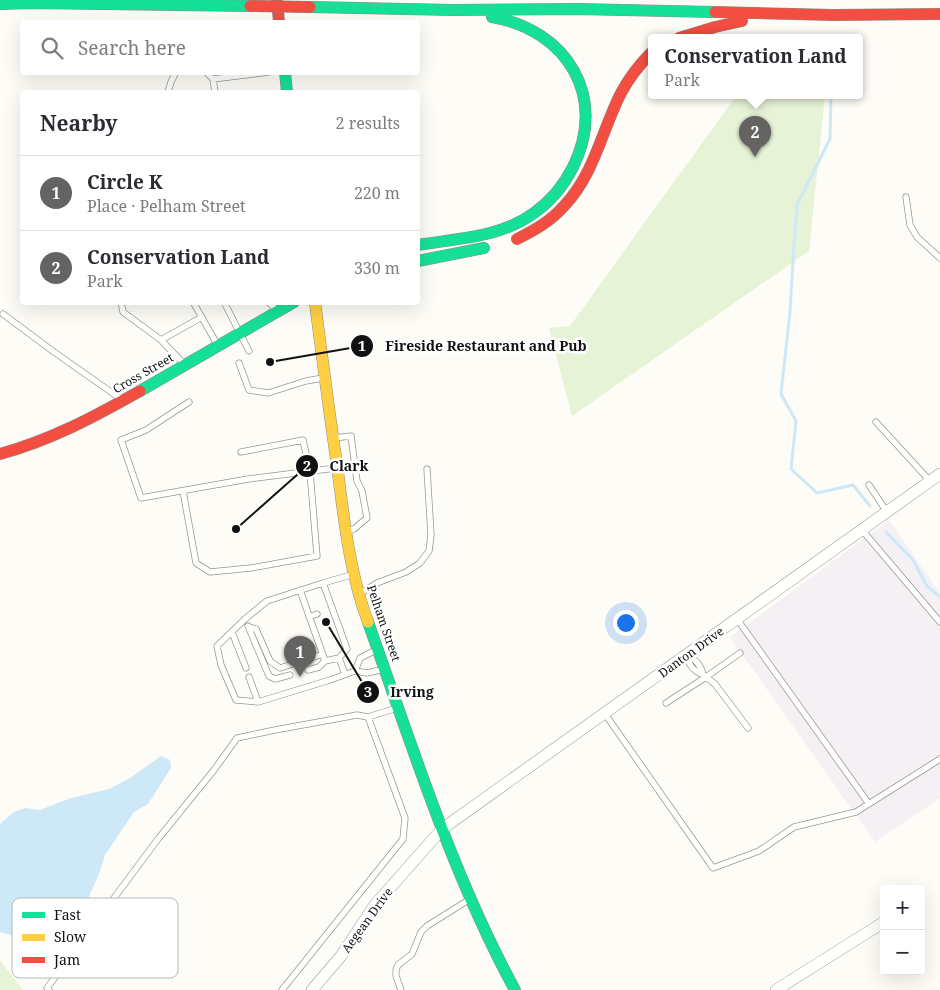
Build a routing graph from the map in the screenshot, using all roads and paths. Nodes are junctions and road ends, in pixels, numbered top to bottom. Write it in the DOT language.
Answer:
graph roads {
  1 [pos="277,0"];
  2 [pos="0,4"];
  3 [pos="122,4"];
  4 [pos="453,10"];
  5 [pos="940,14"];
  6 [pos="17,15"];
  7 [pos="833,15"];
  8 [pos="279,20"];
  9 [pos="691,34"];
  10 [pos="648,56"];
  11 [pos="174,75"];
  12 [pos="209,75"];
  13 [pos="245,75"];
  14 [pos="284,75"];
  15 [pos="213,79"];
  16 [pos="169,90"];
  17 [pos="215,90"];
  18 [pos="287,90"];
  19 [pos="906,197"];
  20 [pos="420,240"];
  21 [pos="438,240"];
  22 [pos="420,244"];
  23 [pos="940,258"];
  24 [pos="420,261"];
  25 [pos="122,305"];
  26 [pos="194,305"];
  27 [pos="226,305"];
  28 [pos="272,305"];
  29 [pos="289,305"];
  30 [pos="315,305"];
  31 [pos="279,311"];
  32 [pos="3,314"];
  33 [pos="202,317"];
  34 [pos="240,333"];
  35 [pos="161,340"];
  36 [pos="218,346"];
  37 [pos="249,350"];
  38 [pos="239,363"];
  39 [pos="184,365"];
  40 [pos="325,378"];
  41 [pos="123,400"];
  42 [pos="189,402"];
  43 [pos="876,422"];
  44 [pos="332,438"];
  45 [pos="241,452"];
  46 [pos="0,454"];
  47 [pos="336,468"];
  48 [pos="428,469"];
  49 [pos="310,472"];
  50 [pos="935,478"];
  51 [pos="869,486"];
  52 [pos="183,491"];
  53 [pos="887,512"];
  54 [pos="862,530"];
  55 [pos="346,531"];
  56 [pos="353,574"];
  57 [pos="324,583"];
  58 [pos="300,590"];
  59 [pos="359,594"];
  60 [pos="313,604"];
  61 [pos="306,607"];
  62 [pos="317,614"];
  63 [pos="310,617"];
  64 [pos="245,619"];
  65 [pos="737,619"];
  66 [pos="940,622"];
  67 [pos="319,623"];
  68 [pos="313,626"];
  69 [pos="249,627"];
  70 [pos="232,632"];
  71 [pos="323,634"];
  72 [pos="316,636"];
  73 [pos="343,637"];
  74 [pos="336,640"];
  75 [pos="326,644"];
  76 [pos="320,646"];
  77 [pos="378,649"];
  78 [pos="740,653"];
  79 [pos="322,654"];
  80 [pos="687,655"];
  81 [pos="339,658"];
  82 [pos="325,661"];
  83 [pos="246,668"];
  84 [pos="386,669"];
  85 [pos="308,670"];
  86 [pos="355,671"];
  87 [pos="345,674"];
  88 [pos="290,675"];
  89 [pos="704,676"];
  90 [pos="250,678"];
  91 [pos="258,702"];
  92 [pos="666,703"];
  93 [pos="399,707"];
  94 [pos="605,714"];
  95 [pos="368,717"];
  96 [pos="748,728"];
  97 [pos="940,759"];
  98 [pos="869,804"];
  99 [pos="442,830"];
  100 [pos="114,898"];
  101 [pos="471,898"];
  102 [pos="880,925"];
  103 [pos="54,978"];
  104 [pos="49,990"];
  105 [pos="282,990"];
  106 [pos="312,990"];
  107 [pos="402,990"];
  108 [pos="515,990"];
  109 [pos="776,990"];
  1 -- 8 [label="main road"];
  2 -- 3 [label="main road"];
  3 -- 4 [label="main road, bridge"];
  3 -- 6 [label="main road"];
  4 -- 7 [label="main road"];
  4 -- 21 [label="main road"];
  5 -- 7 [label="main road"];
  7 -- 9 [label="main road"];
  10 -- 24 [label="main road"];
  11 -- 16 [label="lane"];
  12 -- 15 [label="lane"];
  13 -- 15 [label="lane"];
  14 -- 18 [label="main road"];
  15 -- 17 [label="lane"];
  19 -- 23 [label="lane"];
  20 -- 21 [label="main road"];
  21 -- 22 [label="main road"];
  25 -- 35 [label="lane"];
  26 -- 33 [label="lane"];
  27 -- 34 [label="lane"];
  28 -- 31 [label="lane"];
  29 -- 31 [label="main road, Cross Street"];
  30 -- 40 [label="main road, Pelham Street"];
  31 -- 34 [label="main road, Cross Street"];
  32 -- 41 [label="lane"];
  33 -- 35 [label="lane"];
  33 -- 36 [label="lane"];
  34 -- 36 [label="main road, Cross Street"];
  34 -- 37 [label="lane"];
  35 -- 39 [label="lane"];
  36 -- 39 [label="main road, Cross Street"];
  38 -- 40 [label="lane"];
  39 -- 41 [label="main road, Cross Street"];
  40 -- 44 [label="main road, Pelham Street"];
  41 -- 46 [label="main road, Cross Street"];
  42 -- 52 [label="lane"];
  43 -- 50 [label="lane"];
  44 -- 47 [label="main road, Pelham Street"];
  44 -- 55 [label="lane"];
  45 -- 49 [label="lane"];
  47 -- 49 [label="lane"];
  47 -- 55 [label="main road, Pelham Street"];
  48 -- 59 [label="lane"];
  49 -- 52 [label="lane"];
  49 -- 52 [label="lane"];
  50 -- 53 [label="street, Danton Drive"];
  51 -- 53 [label="lane"];
  53 -- 54 [label="street, Danton Drive"];
  54 -- 65 [label="street, Danton Drive"];
  54 -- 66 [label="lane"];
  55 -- 56 [label="main road, Pelham Street"];
  56 -- 57 [label="lane"];
  56 -- 59 [label="main road, Pelham Street"];
  57 -- 58 [label="lane"];
  57 -- 73 [label="lane"];
  58 -- 61 [label="lane"];
  58 -- 64 [label="lane"];
  59 -- 77 [label="main road, Pelham Street"];
  60 -- 61 [label="lane"];
  61 -- 63 [label="lane"];
  62 -- 63 [label="lane"];
  63 -- 68 [label="lane"];
  64 -- 69 [label="lane"];
  64 -- 70 [label="lane"];
  65 -- 80 [label="street, Danton Drive"];
  65 -- 98 [label="lane"];
  67 -- 68 [label="lane"];
  68 -- 72 [label="lane"];
  69 -- 79 [label="lane"];
  69 -- 88 [label="lane"];
  70 -- 83 [label="lane"];
  70 -- 91 [label="lane"];
  71 -- 72 [label="lane"];
  72 -- 76 [label="lane"];
  73 -- 74 [label="lane"];
  73 -- 81 [label="lane"];
  75 -- 76 [label="lane"];
  76 -- 79 [label="lane"];
  77 -- 84 [label="main road, Pelham Street"];
  77 -- 86 [label="lane"];
  78 -- 89 [label="lane"];
  79 -- 82 [label="lane"];
  80 -- 89 [label="lane"];
  80 -- 94 [label="street, Danton Drive"];
  81 -- 82 [label="lane"];
  81 -- 87 [label="lane"];
  82 -- 85 [label="lane"];
  84 -- 86 [label="lane"];
  84 -- 93 [label="main road, Pelham Street"];
  86 -- 87 [label="lane"];
  87 -- 91 [label="lane"];
  89 -- 92 [label="lane"];
  89 -- 96 [label="lane"];
  90 -- 91 [label="lane"];
  93 -- 95 [label="lane"];
  93 -- 99 [label="main road, Pelham Street"];
  94 -- 98 [label="lane"];
  94 -- 99 [label="street, Danton Drive"];
  95 -- 100 [label="lane"];
  95 -- 105 [label="lane"];
  97 -- 98 [label="lane"];
  99 -- 101 [label="main road, Pelham Street"];
  99 -- 106 [label="street, Aegean Drive"];
  101 -- 107 [label="lane"];
  101 -- 108 [label="main road, Pelham Street"];
  102 -- 109 [label="street"];
  103 -- 104 [label="lane"];
}
